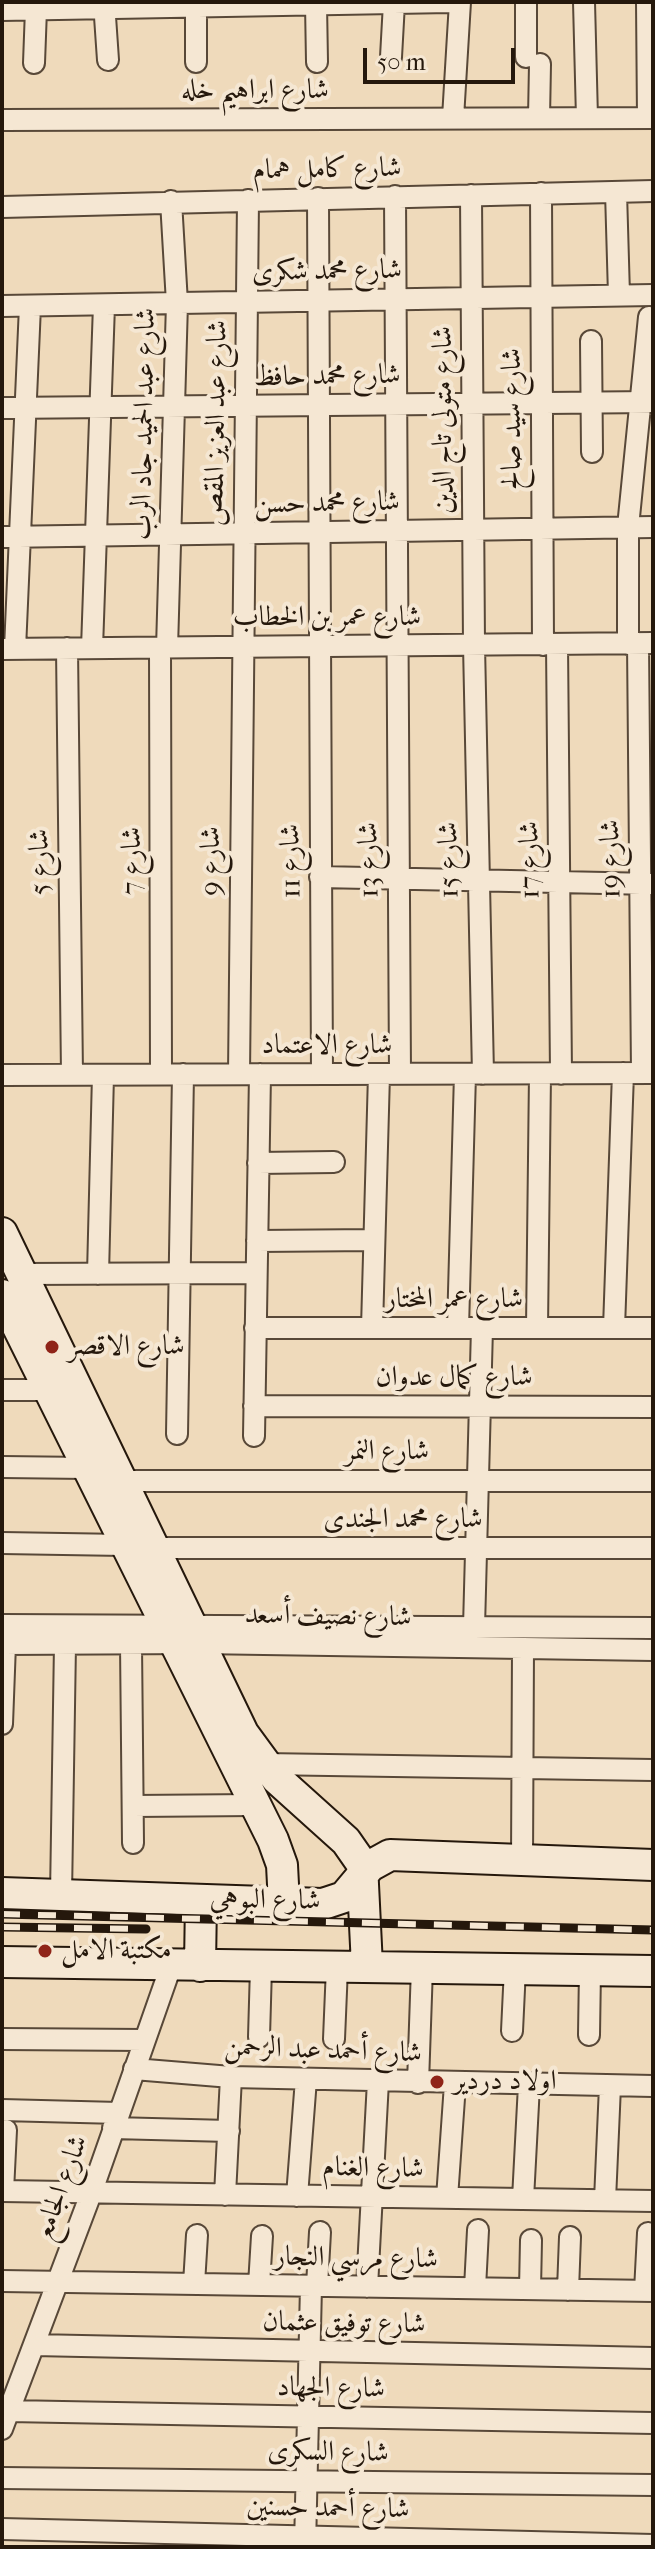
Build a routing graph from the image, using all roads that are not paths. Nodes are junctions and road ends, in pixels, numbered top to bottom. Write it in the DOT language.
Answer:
graph roads {
  1 [pos="450,2"];
  2 [pos="460,2"];
  3 [pos="526,2"];
  4 [pos="584,2"];
  5 [pos="647,2"];
  6 [pos="344,3"];
  7 [pos="394,3"];
  8 [pos="274,4"];
  9 [pos="316,4"];
  10 [pos="105,5"];
  11 [pos="200,5"];
  12 [pos="41,7"];
  13 [pos="2,10"];
  14 [pos="391,57"];
  15 [pos="108,60"];
  16 [pos="196,62"];
  17 [pos="317,62"];
  18 [pos="34,63"];
  19 [pos="453,118"];
  20 [pos="539,118"];
  21 [pos="587,118"];
  22 [pos="651,118"];
  23 [pos="2,120"];
  24 [pos="653,191"];
  25 [pos="616,192"];
  26 [pos="541,193"];
  27 [pos="471,195"];
  28 [pos="395,196"];
  29 [pos="318,198"];
  30 [pos="248,200"];
  31 [pos="171,201"];
  32 [pos="2,207"];
  33 [pos="619,295"];
  34 [pos="653,295"];
  35 [pos="541,296"];
  36 [pos="471,298"];
  37 [pos="396,299"];
  38 [pos="319,301"];
  39 [pos="247,302"];
  40 [pos="177,303"];
  41 [pos="104,305"];
  42 [pos="2,306"];
  43 [pos="30,306"];
  44 [pos="649,317"];
  45 [pos="591,341"];
  46 [pos="647,402"];
  47 [pos="541,403"];
  48 [pos="592,403"];
  49 [pos="396,404"];
  50 [pos="472,404"];
  51 [pos="319,405"];
  52 [pos="173,406"];
  53 [pos="245,406"];
  54 [pos="100,407"];
  55 [pos="2,408"];
  56 [pos="26,408"];
  57 [pos="592,452"];
  58 [pos="628,527"];
  59 [pos="653,527"];
  60 [pos="542,529"];
  61 [pos="473,530"];
  62 [pos="396,531"];
  63 [pos="320,532"];
  64 [pos="243,534"];
  65 [pos="170,535"];
  66 [pos="96,536"];
  67 [pos="11,537"];
  68 [pos="640,643"];
  69 [pos="550,644"];
  70 [pos="474,645"];
  71 [pos="318,646"];
  72 [pos="396,646"];
  73 [pos="241,647"];
  74 [pos="67,648"];
  75 [pos="92,648"];
  76 [pos="164,648"];
  77 [pos="8,649"];
  78 [pos="320,877"];
  79 [pos="398,879"];
  80 [pos="478,881"];
  81 [pos="559,882"];
  82 [pos="647,884"];
  83 [pos="639,1073"];
  84 [pos="161,1074"];
  85 [pos="183,1074"];
  86 [pos="249,1074"];
  87 [pos="322,1074"];
  88 [pos="390,1074"];
  89 [pos="474,1074"];
  90 [pos="551,1074"];
  91 [pos="2,1075"];
  92 [pos="72,1075"];
  93 [pos="103,1075"];
  94 [pos="334,1162"];
  95 [pos="258,1163"];
  96 [pos="2,1233"];
  97 [pos="374,1240"];
  98 [pos="257,1241"];
  99 [pos="180,1273"];
  100 [pos="256,1273"];
  101 [pos="98,1274"];
  102 [pos="10,1301"];
  103 [pos="255,1328"];
  104 [pos="372,1328"];
  105 [pos="458,1328"];
  106 [pos="482,1328"];
  107 [pos="537,1328"];
  108 [pos="614,1328"];
  109 [pos="653,1328"];
  110 [pos="2,1390"];
  111 [pos="48,1390"];
  112 [pos="254,1406"];
  113 [pos="480,1406"];
  114 [pos="653,1407"];
  115 [pos="177,1434"];
  116 [pos="254,1436"];
  117 [pos="2,1467"];
  118 [pos="87,1468"];
  119 [pos="478,1480"];
  120 [pos="122,1481"];
  121 [pos="653,1481"];
  122 [pos="2,1543"];
  123 [pos="139,1546"];
  124 [pos="476,1548"];
  125 [pos="653,1548"];
  126 [pos="474,1627"];
  127 [pos="653,1628"];
  128 [pos="182,1635"];
  129 [pos="3,1638"];
  130 [pos="65,1644"];
  131 [pos="131,1644"];
  132 [pos="523,1648"];
  133 [pos="653,1650"];
  134 [pos="2,1724"];
  135 [pos="264,1764"];
  136 [pos="523,1769"];
  137 [pos="653,1770"];
  138 [pos="255,1805"];
  139 [pos="133,1806"];
  140 [pos="133,1843"];
  141 [pos="522,1862"];
  142 [pos="653,1865"];
  143 [pos="365,1873"];
  144 [pos="2,1893"];
  145 [pos="61,1895"];
  146 [pos="201,1900"];
  147 [pos="284,1904"];
  148 [pos="2,1962"];
  149 [pos="186,1966"];
  150 [pos="261,1967"];
  151 [pos="352,1967"];
  152 [pos="422,1967"];
  153 [pos="515,1968"];
  154 [pos="590,1970"];
  155 [pos="653,1971"];
  156 [pos="512,2031"];
  157 [pos="589,2035"];
  158 [pos="259,2037"];
  159 [pos="2,2039"];
  160 [pos="334,2039"];
  161 [pos="144,2040"];
  162 [pos="134,2069"];
  163 [pos="231,2077"];
  164 [pos="306,2079"];
  165 [pos="378,2081"];
  166 [pos="418,2083"];
  167 [pos="455,2084"];
  168 [pos="529,2085"];
  169 [pos="610,2086"];
  170 [pos="653,2086"];
  171 [pos="4,2120"];
  172 [pos="116,2120"];
  173 [pos="229,2131"];
  174 [pos="2,2191"];
  175 [pos="92,2191"];
  176 [pos="225,2195"];
  177 [pos="297,2196"];
  178 [pos="372,2197"];
  179 [pos="447,2198"];
  180 [pos="523,2199"];
  181 [pos="605,2200"];
  182 [pos="653,2201"];
  183 [pos="478,2230"];
  184 [pos="320,2232"];
  185 [pos="648,2233"];
  186 [pos="197,2235"];
  187 [pos="262,2236"];
  188 [pos="570,2237"];
  189 [pos="531,2240"];
  190 [pos="2,2281"];
  191 [pos="58,2282"];
  192 [pos="194,2284"];
  193 [pos="259,2285"];
  194 [pos="314,2286"];
  195 [pos="367,2287"];
  196 [pos="475,2288"];
  197 [pos="530,2289"];
  198 [pos="568,2290"];
  199 [pos="649,2291"];
  200 [pos="34,2345"];
  201 [pos="310,2351"];
  202 [pos="653,2358"];
  203 [pos="6,2410"];
  204 [pos="308,2417"];
  205 [pos="653,2423"];
  206 [pos="2,2478"];
  207 [pos="307,2481"];
  208 [pos="653,2485"];
  209 [pos="2,2529"];
  210 [pos="211,2541"];
  211 [pos="306,2542"];
  212 [pos="455,2543"];
  213 [pos="653,2545"];
  1 -- 7 [label="street"];
  2 -- 19 [label="street"];
  3 -- 20 [label="street"];
  4 -- 21 [label="street"];
  5 -- 22 [label="street"];
  6 -- 7 [label="street"];
  6 -- 9 [label="street"];
  7 -- 14 [label="street"];
  8 -- 9 [label="street"];
  8 -- 11 [label="street"];
  9 -- 17 [label="street"];
  10 -- 11 [label="street"];
  10 -- 12 [label="street"];
  10 -- 15 [label="street"];
  11 -- 16 [label="street"];
  12 -- 13 [label="street"];
  12 -- 18 [label="street"];
  19 -- 20 [label="street, شارع ابراهيم خله"];
  19 -- 23 [label="street, شارع ابراهيم خله"];
  20 -- 21 [label="street, شارع ابراهيم خله"];
  21 -- 22 [label="street, شارع ابراهيم خله"];
  24 -- 25 [label="street, شارع كامل همام"];
  25 -- 26 [label="street, شارع كامل همام"];
  25 -- 33 [label="street"];
  26 -- 27 [label="street, شارع كامل همام"];
  26 -- 35 [label="street, شارع سيد صالح"];
  27 -- 28 [label="street, شارع كامل همام"];
  27 -- 36 [label="street, شارع متولى تاج الدين"];
  28 -- 29 [label="street, شارع كامل همام"];
  28 -- 37 [label="street, شارع 13"];
  29 -- 30 [label="street, شارع كامل همام"];
  29 -- 38 [label="street, شارع 11"];
  30 -- 31 [label="street, شارع كامل همام"];
  30 -- 39 [label="street, شارع عبد العزيز المقص"];
  31 -- 32 [label="street, شارع كامل همام"];
  31 -- 40 [label="street, شارع عبد الحميد جاد الرب"];
  33 -- 34 [label="street, شارع محمد شكرى"];
  33 -- 35 [label="street, شارع محمد شكرى"];
  35 -- 36 [label="street, شارع محمد شكرى"];
  35 -- 47 [label="street, شارع سيد صالح"];
  36 -- 37 [label="street, شارع محمد شكرى"];
  36 -- 50 [label="street, شارع متولى تاج الدين"];
  37 -- 38 [label="street, شارع محمد شكرى"];
  37 -- 49 [label="street, شارع 13"];
  38 -- 39 [label="street, شارع محمد شكرى"];
  38 -- 51 [label="street, شارع 11"];
  39 -- 40 [label="street, شارع محمد شكرى"];
  39 -- 53 [label="street, شارع عبد العزيز المقص"];
  40 -- 41 [label="street, شارع محمد شكرى"];
  40 -- 52 [label="street, شارع عبد الحميد جاد الرب"];
  41 -- 43 [label="street, شارع محمد شكرى"];
  41 -- 54 [label="street"];
  42 -- 43 [label="street, شارع محمد شكرى"];
  43 -- 56 [label="street"];
  44 -- 46 [label="street, شارع 19"];
  45 -- 48 [label="street"];
  46 -- 48 [label="street, شارع محمد حافظ"];
  46 -- 58 [label="street, شارع 19"];
  47 -- 48 [label="street, شارع محمد حافظ"];
  47 -- 50 [label="street, شارع محمد حافظ"];
  47 -- 60 [label="street, شارع سيد صالح"];
  48 -- 57 [label="street"];
  49 -- 50 [label="street, شارع محمد حافظ"];
  49 -- 51 [label="street, شارع محمد حافظ"];
  49 -- 62 [label="street, شارع 13"];
  50 -- 61 [label="street, شارع متولى تاج الدين"];
  51 -- 53 [label="street, شارع محمد حافظ"];
  51 -- 63 [label="street, شارع 11"];
  52 -- 53 [label="street, شارع محمد حافظ"];
  52 -- 54 [label="street, شارع محمد حافظ"];
  52 -- 65 [label="street, شارع عبد الحميد جاد الرب"];
  53 -- 64 [label="street, شارع عبد العزيز المقص"];
  54 -- 56 [label="street, شارع محمد حافظ"];
  54 -- 66 [label="street"];
  55 -- 56 [label="street, شارع محمد حافظ"];
  56 -- 67 [label="street"];
  58 -- 59 [label="street, شارع محمد حسن"];
  58 -- 60 [label="street, شارع محمد حسن"];
  58 -- 68 [label="street, شارع 19"];
  60 -- 61 [label="street, شارع محمد حسن"];
  60 -- 69 [label="street, شارع سيد صالح"];
  61 -- 62 [label="street, شارع محمد حسن"];
  61 -- 70 [label="street, شارع متولى تاج الدين"];
  62 -- 63 [label="street, شارع محمد حسن"];
  62 -- 72 [label="street, شارع 13"];
  63 -- 64 [label="street, شارع محمد حسن"];
  63 -- 71 [label="street, شارع 11"];
  64 -- 65 [label="street, شارع محمد حسن"];
  64 -- 73 [label="street, شارع عبد العزيز المقص"];
  65 -- 66 [label="street, شارع محمد حسن"];
  65 -- 76 [label="street, شارع عبد الحميد جاد الرب"];
  66 -- 67 [label="street, شارع محمد حسن"];
  66 -- 75 [label="street"];
  67 -- 77 [label="street"];
  68 -- 69 [label="street, شارع عمر بن الخطاب"];
  68 -- 82 [label="street, شارع 19"];
  69 -- 70 [label="street, شارع عمر بن الخطاب"];
  69 -- 81 [label="street, شارع 17"];
  70 -- 72 [label="street, شارع عمر بن الخطاب"];
  70 -- 80 [label="street, شارع 15"];
  71 -- 72 [label="street, شارع عمر بن الخطاب"];
  71 -- 73 [label="street, شارع عمر بن الخطاب"];
  71 -- 78 [label="street, شارع 11"];
  72 -- 79 [label="street, شارع 13"];
  73 -- 76 [label="street, شارع عمر بن الخطاب"];
  73 -- 86 [label="street, شارع 9"];
  74 -- 75 [label="street, شارع عمر بن الخطاب"];
  74 -- 77 [label="street, شارع عمر بن الخطاب"];
  74 -- 92 [label="street, شارع 5"];
  75 -- 76 [label="street, شارع عمر بن الخطاب"];
  76 -- 84 [label="street, شارع 7"];
  78 -- 79 [label="street"];
  78 -- 87 [label="street, شارع 11"];
  79 -- 80 [label="street"];
  79 -- 88 [label="street, شارع 13"];
  80 -- 81 [label="street"];
  80 -- 89 [label="street, شارع 15"];
  81 -- 82 [label="street"];
  81 -- 90 [label="street, شارع 17"];
  82 -- 83 [label="street, شارع 19"];
  83 -- 90 [label="street, شارع الاعتماد"];
  83 -- 108 [label="street, شارع 19"];
  84 -- 85 [label="street, شارع الاعتماد"];
  84 -- 93 [label="street, شارع الاعتماد"];
  85 -- 86 [label="street, شارع الاعتماد"];
  85 -- 99 [label="street"];
  86 -- 87 [label="street, شارع الاعتماد"];
  86 -- 95 [label="street, شارع 9"];
  87 -- 88 [label="street, شارع الاعتماد"];
  88 -- 89 [label="street, شارع الاعتماد"];
  88 -- 97 [label="street, شارع 13"];
  89 -- 90 [label="street, شارع الاعتماد"];
  89 -- 105 [label="street, شارع 15"];
  90 -- 107 [label="street, شارع 17"];
  91 -- 92 [label="street, شارع الاعتماد"];
  92 -- 93 [label="street, شارع الاعتماد"];
  93 -- 101 [label="street"];
  94 -- 95 [label="street"];
  95 -- 98 [label="street, شارع 9"];
  96 -- 102 [label="street"];
  97 -- 98 [label="street"];
  97 -- 104 [label="street, شارع 13"];
  98 -- 100 [label="street, شارع 9"];
  99 -- 100 [label="street"];
  99 -- 101 [label="street"];
  99 -- 115 [label="street"];
  100 -- 103 [label="street, شارع 9"];
  101 -- 102 [label="street"];
  102 -- 111 [label="street"];
  102 -- 120 [label="street"];
  103 -- 104 [label="street, شارع عمر المختار"];
  103 -- 112 [label="street, شارع 9"];
  104 -- 105 [label="street, شارع عمر المختار"];
  105 -- 106 [label="street, شارع عمر المختار"];
  106 -- 107 [label="street, شارع عمر المختار"];
  106 -- 113 [label="street"];
  107 -- 108 [label="street, شارع عمر المختار"];
  108 -- 109 [label="street, شارع عمر المختار"];
  110 -- 111 [label="street"];
  111 -- 118 [label="street"];
  112 -- 113 [label="street, شارع كمال عدوان"];
  112 -- 116 [label="street, شارع 9"];
  113 -- 114 [label="street, شارع كمال عدوان"];
  113 -- 119 [label="street"];
  117 -- 118 [label="street"];
  118 -- 123 [label="street"];
  119 -- 120 [label="street, شارع النمر"];
  119 -- 121 [label="street, شارع النمر"];
  119 -- 124 [label="street"];
  120 -- 123 [label="street"];
  122 -- 123 [label="street, شارع محمد الجندى"];
  123 -- 124 [label="street, شارع محمد الجندى"];
  123 -- 128 [label="street"];
  124 -- 125 [label="street, شارع محمد الجندى"];
  124 -- 126 [label="street"];
  126 -- 127 [label="street, شارع نصيف أسعد"];
  126 -- 128 [label="street, شارع نصيف أسعد"];
  128 -- 129 [label="street, شارع نصيف أسعد"];
  128 -- 131 [label="street, شارع نصيف أسعد"];
  128 -- 132 [label="street, شارع نصيف أسعد"];
  128 -- 135 [label="street"];
  128 -- 138 [label="street"];
  129 -- 130 [label="street, شارع نصيف أسعد"];
  129 -- 134 [label="street"];
  130 -- 131 [label="street, شارع نصيف أسعد"];
  130 -- 145 [label="street"];
  131 -- 139 [label="street"];
  132 -- 133 [label="street, شارع نصيف أسعد"];
  132 -- 136 [label="street"];
  135 -- 136 [label="street"];
  135 -- 143 [label="street"];
  136 -- 137 [label="street"];
  136 -- 141 [label="street"];
  138 -- 139 [label="street"];
  138 -- 147 [label="street"];
  139 -- 140 [label="street"];
  141 -- 142 [label="street, شارع البوهي"];
  141 -- 143 [label="street, شارع البوهي"];
  143 -- 147 [label="street, شارع البوهي"];
  143 -- 151 [label="street"];
  144 -- 145 [label="street, شارع البوهي"];
  145 -- 146 [label="street, شارع البوهي"];
  146 -- 147 [label="street, شارع البوهي"];
  146 -- 149 [label="street"];
  148 -- 149 [label="street"];
  149 -- 150 [label="street"];
  149 -- 161 [label="street, شارع الجامع"];
  150 -- 151 [label="street"];
  150 -- 158 [label="street"];
  151 -- 152 [label="street"];
  151 -- 160 [label="street"];
  152 -- 153 [label="street"];
  152 -- 166 [label="street"];
  153 -- 154 [label="street"];
  153 -- 156 [label="street"];
  154 -- 155 [label="street"];
  154 -- 157 [label="street"];
  159 -- 161 [label="street"];
  161 -- 162 [label="street, شارع الجامع"];
  162 -- 163 [label="street, شارع أحمد عبد الرحمن"];
  162 -- 172 [label="street, شارع الجامع"];
  163 -- 164 [label="street, شارع أحمد عبد الرحمن"];
  163 -- 173 [label="street"];
  164 -- 165 [label="street, شارع أحمد عبد الرحمن"];
  164 -- 177 [label="street"];
  165 -- 166 [label="street, شارع أحمد عبد الرحمن"];
  165 -- 178 [label="street"];
  166 -- 167 [label="street, شارع أحمد عبد الرحمن"];
  167 -- 168 [label="street, شارع أحمد عبد الرحمن"];
  167 -- 179 [label="street"];
  168 -- 169 [label="street, شارع أحمد عبد الرحمن"];
  168 -- 180 [label="street"];
  169 -- 170 [label="street, شارع أحمد عبد الرحمن"];
  169 -- 181 [label="street"];
  171 -- 172 [label="street"];
  171 -- 174 [label="street"];
  172 -- 173 [label="street"];
  172 -- 175 [label="street, شارع الجامع"];
  173 -- 176 [label="street"];
  174 -- 175 [label="street, شارع الغنام"];
  175 -- 176 [label="street, شارع الغنام"];
  175 -- 191 [label="street, شارع الجامع"];
  176 -- 177 [label="street, شارع الغنام"];
  177 -- 178 [label="street, شارع الغنام"];
  178 -- 179 [label="street, شارع الغنام"];
  178 -- 195 [label="street"];
  179 -- 180 [label="street, شارع الغنام"];
  180 -- 181 [label="street, شارع الغنام"];
  181 -- 182 [label="street, شارع الغنام"];
  183 -- 196 [label="street"];
  184 -- 194 [label="street"];
  185 -- 199 [label="street"];
  186 -- 192 [label="street"];
  187 -- 193 [label="street"];
  188 -- 198 [label="street"];
  189 -- 197 [label="street"];
  190 -- 191 [label="street, شارع مرسي النجار"];
  191 -- 192 [label="street, شارع مرسي النجار"];
  191 -- 200 [label="street, شارع الجامع"];
  192 -- 193 [label="street, شارع مرسي النجار"];
  193 -- 194 [label="street, شارع مرسي النجار"];
  194 -- 195 [label="street, شارع مرسي النجار"];
  194 -- 201 [label="street"];
  195 -- 196 [label="street, شارع مرسي النجار"];
  196 -- 197 [label="street, شارع مرسي النجار"];
  197 -- 198 [label="street, شارع مرسي النجار"];
  198 -- 199 [label="street, شارع مرسي النجار"];
  200 -- 201 [label="street, شارع توفيق عثمان"];
  200 -- 203 [label="street, شارع الجامع"];
  201 -- 202 [label="street, شارع توفيق عثمان"];
  201 -- 204 [label="street"];
  203 -- 204 [label="street, شارع الجهاد"];
  204 -- 205 [label="street, شارع الجهاد"];
  204 -- 207 [label="street"];
  206 -- 207 [label="street, شارع السكرى"];
  207 -- 208 [label="street, شارع السكرى"];
  207 -- 211 [label="street"];
  209 -- 210 [label="street, شارع أحمد حسنين"];
  210 -- 211 [label="street, شارع أحمد حسنين"];
  211 -- 212 [label="street, شارع أحمد حسنين"];
  212 -- 213 [label="street, شارع أحمد حسنين"];
}
